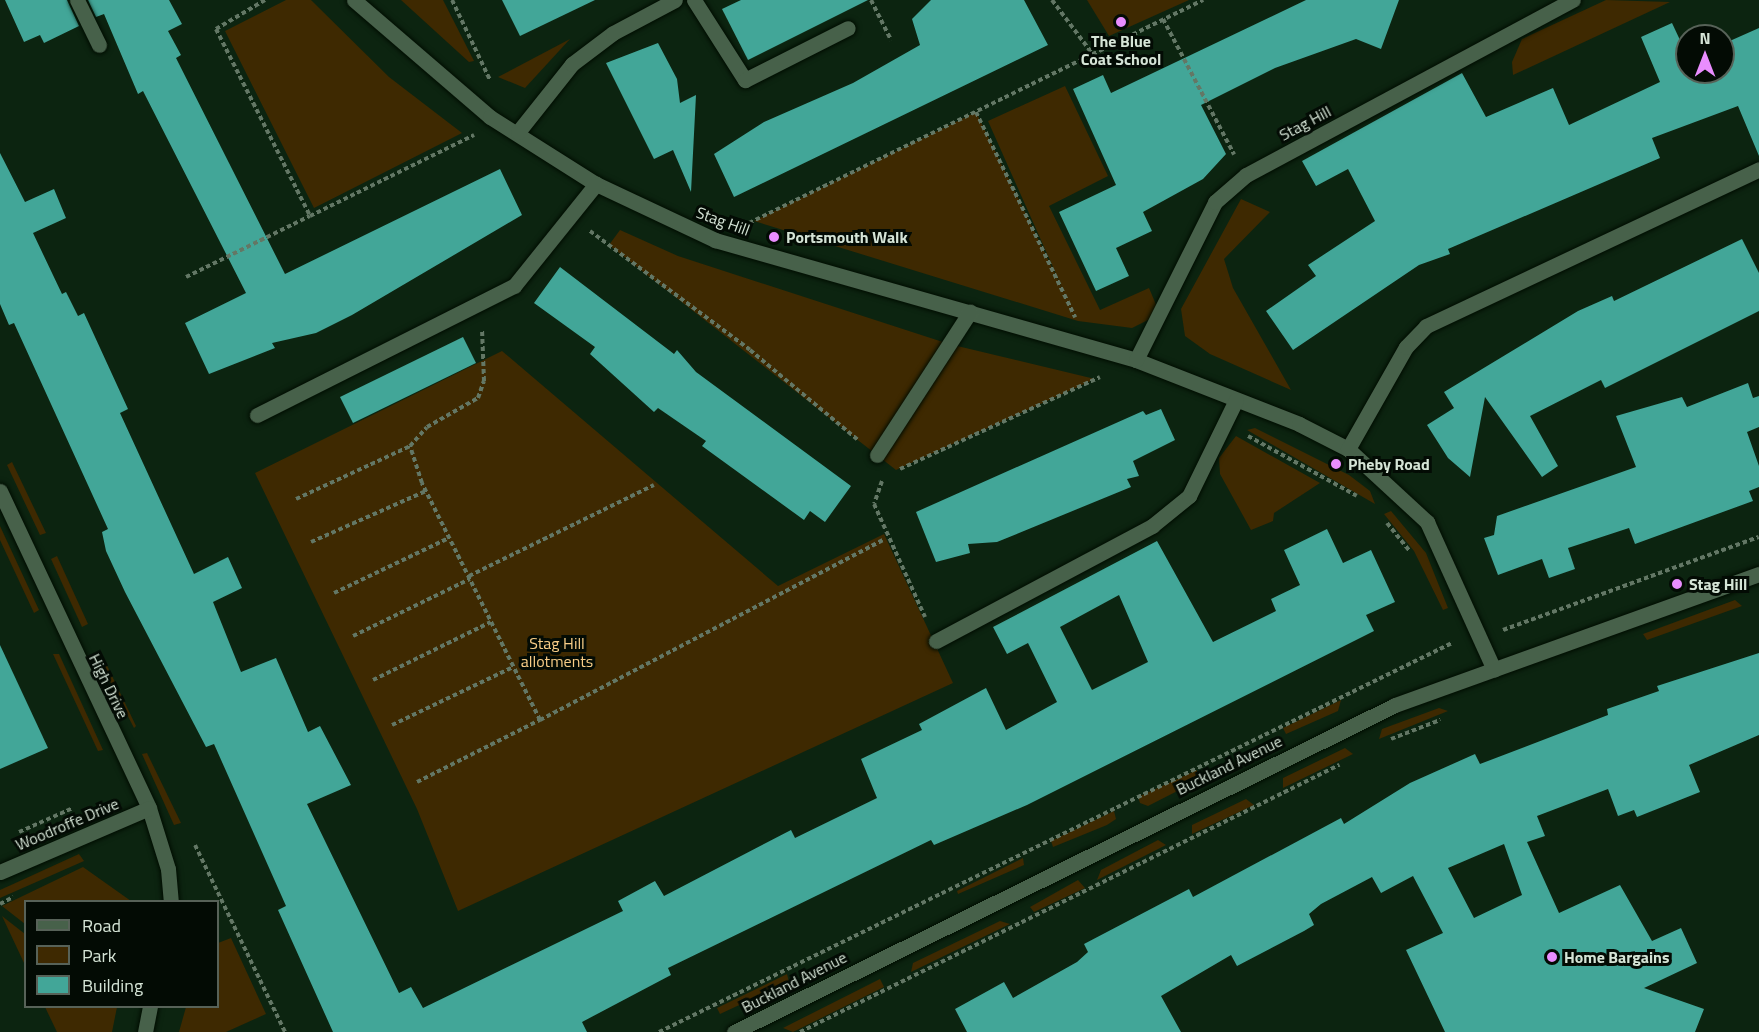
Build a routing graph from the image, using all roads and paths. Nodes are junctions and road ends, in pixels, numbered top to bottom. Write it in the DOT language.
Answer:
graph roads {
  1 [pos="77,0"];
  2 [pos="265,0"];
  3 [pos="354,0"];
  4 [pos="452,0"];
  5 [pos="675,0"];
  6 [pos="694,0"];
  7 [pos="871,0"];
  8 [pos="1052,0"];
  9 [pos="1203,0"];
  10 [pos="1573,0"];
  11 [pos="1163,19"];
  12 [pos="848,28"];
  13 [pos="891,40"];
  14 [pos="99,45"];
  15 [pos="1094,56"];
  16 [pos="471,104"];
  17 [pos="976,112"];
  18 [pos="500,122"];
  19 [pos="518,132"];
  20 [pos="1759,169"];
  21 [pos="1246,175"];
  22 [pos="596,184"];
  23 [pos="571,215"];
  24 [pos="310,216"];
  25 [pos="715,240"];
  26 [pos="186,277"];
  27 [pos="480,305"];
  28 [pos="970,312"];
  29 [pos="1091,348"];
  30 [pos="1136,360"];
  31 [pos="1236,400"];
  32 [pos="257,415"];
  33 [pos="1225,427"];
  34 [pos="410,446"];
  35 [pos="1348,449"];
  36 [pos="877,455"];
  37 [pos="896,470"];
  38 [pos="654,484"];
  39 [pos="0,491"];
  40 [pos="426,491"];
  41 [pos="296,500"];
  42 [pos="1361,500"];
  43 [pos="1383,519"];
  44 [pos="1759,537"];
  45 [pos="449,538"];
  46 [pos="883,540"];
  47 [pos="311,542"];
  48 [pos="1415,561"];
  49 [pos="1759,574"];
  50 [pos="470,578"];
  51 [pos="334,593"];
  52 [pos="491,622"];
  53 [pos="1448,632"];
  54 [pos="353,636"];
  55 [pos="1481,639"];
  56 [pos="936,641"];
  57 [pos="1452,643"];
  58 [pos="514,667"];
  59 [pos="1494,670"];
  60 [pos="1468,679"];
  61 [pos="373,680"];
  62 [pos="1446,717"];
  63 [pos="540,720"];
  64 [pos="392,724"];
  65 [pos="1387,741"];
  66 [pos="1349,759"];
  67 [pos="417,782"];
  68 [pos="73,808"];
  69 [pos="149,808"];
  70 [pos="11,836"];
  71 [pos="195,844"];
  72 [pos="0,872"];
  73 [pos="171,900"];
  74 [pos="150,1008"];
  75 [pos="145,1032"];
  76 [pos="285,1032"];
  77 [pos="658,1032"];
  78 [pos="734,1032"];
  79 [pos="800,1032"];
  1 -- 14 [label="street"];
  2 -- 24 [label="path"];
  3 -- 16 [label="street, Stag Hill"];
  4 -- 16 [label="path"];
  5 -- 19 [label="street"];
  6 -- 12 [label="street"];
  7 -- 13 [label="path"];
  8 -- 15 [label="path"];
  9 -- 11 [label="path"];
  10 -- 21 [label="street, Stag Hill"];
  11 -- 15 [label="path"];
  11 -- 21 [label="path"];
  15 -- 17 [label="path"];
  16 -- 18 [label="street, Stag Hill"];
  17 -- 25 [label="path"];
  17 -- 29 [label="path"];
  18 -- 19 [label="street, Stag Hill"];
  18 -- 24 [label="path"];
  19 -- 22 [label="street, Stag Hill"];
  20 -- 35 [label="street"];
  21 -- 30 [label="street, Stag Hill"];
  22 -- 23 [label="street"];
  22 -- 25 [label="street, Stag Hill"];
  23 -- 27 [label="street"];
  23 -- 36 [label="path"];
  24 -- 26 [label="path"];
  25 -- 28 [label="street, Stag Hill"];
  27 -- 32 [label="street"];
  27 -- 34 [label="path"];
  28 -- 29 [label="street, Stag Hill"];
  28 -- 36 [label="street"];
  29 -- 30 [label="street, Stag Hill"];
  30 -- 31 [label="street, Stag Hill"];
  30 -- 37 [label="path"];
  31 -- 33 [label="street"];
  31 -- 35 [label="street, Stag Hill"];
  33 -- 42 [label="path"];
  33 -- 56 [label="street"];
  34 -- 40 [label="path"];
  34 -- 41 [label="path"];
  35 -- 55 [label="street, Stag Hill"];
  36 -- 37 [label="path"];
  37 -- 56 [label="path"];
  38 -- 50 [label="path"];
  39 -- 69 [label="street, High Drive"];
  40 -- 45 [label="path"];
  40 -- 47 [label="path"];
  43 -- 48 [label="path"];
  44 -- 55 [label="path"];
  45 -- 50 [label="path"];
  45 -- 51 [label="path"];
  46 -- 63 [label="path"];
  49 -- 59 [label="street, Buckland Avenue"];
  50 -- 52 [label="path"];
  50 -- 54 [label="path"];
  52 -- 58 [label="path"];
  52 -- 61 [label="path"];
  53 -- 57 [label="path"];
  55 -- 59 [label="street, Stag Hill"];
  57 -- 60 [label="path"];
  57 -- 77 [label="path"];
  58 -- 63 [label="path"];
  58 -- 64 [label="path"];
  59 -- 60 [label="street, Buckland Avenue"];
  60 -- 78 [label="street, Buckland Avenue"];
  62 -- 65 [label="path"];
  63 -- 67 [label="path"];
  66 -- 79 [label="path"];
  68 -- 70 [label="path"];
  69 -- 72 [label="street, Woodroffe Drive"];
  69 -- 73 [label="street, High Drive"];
  71 -- 76 [label="path"];
  74 -- 75 [label="street"];
}
